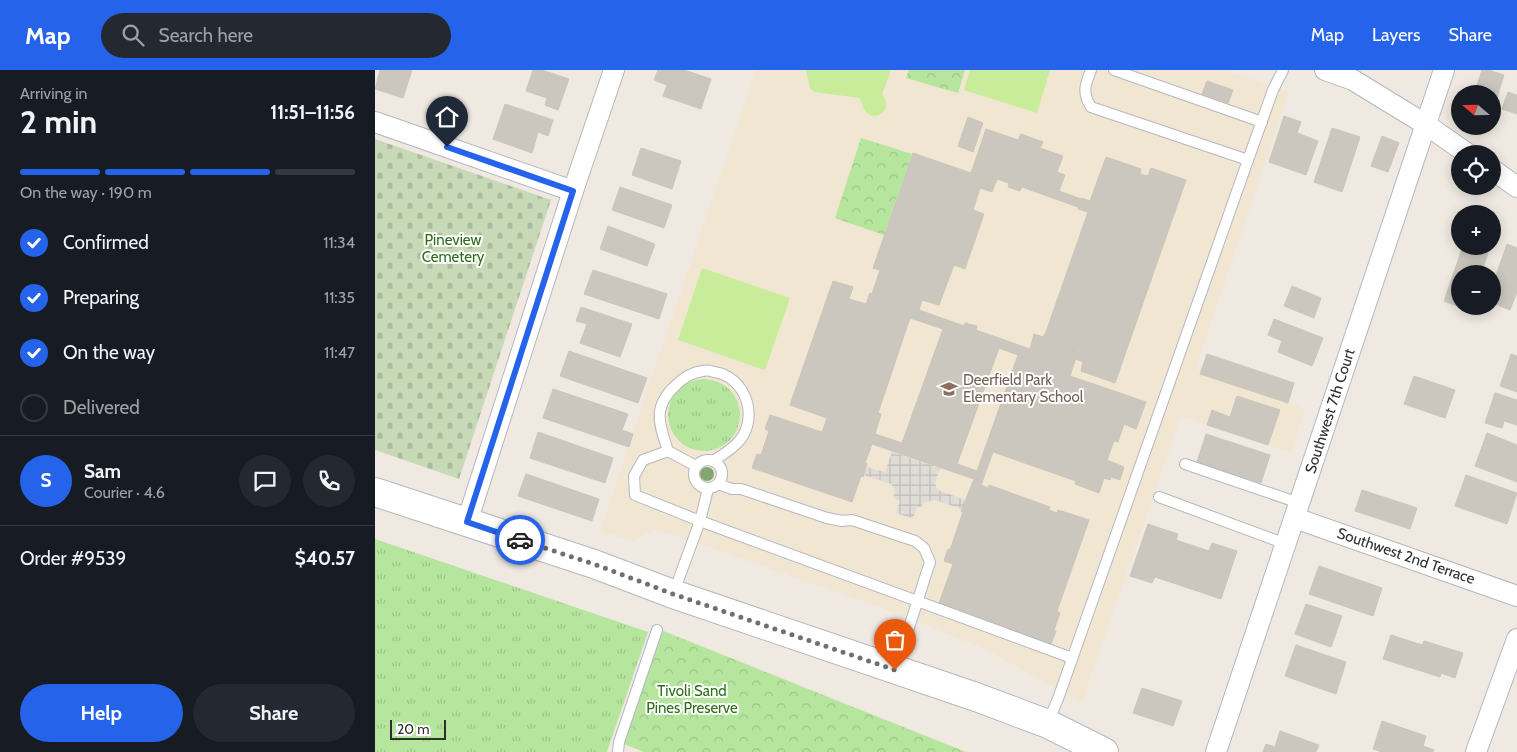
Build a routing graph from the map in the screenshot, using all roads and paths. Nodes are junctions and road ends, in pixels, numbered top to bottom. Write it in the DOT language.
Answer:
graph roads {
  1 [pos="614,70"];
  2 [pos="1091,70"];
  3 [pos="1114,70"];
  4 [pos="1283,70"];
  5 [pos="1325,70"];
  6 [pos="1444,70"];
  7 [pos="375,122"];
  8 [pos="1262,122"];
  9 [pos="1425,124"];
  10 [pos="1455,145"];
  11 [pos="1248,160"];
  12 [pos="1501,176"];
  13 [pos="1517,187"];
  14 [pos="573,191"];
  15 [pos="668,450"];
  16 [pos="713,461"];
  17 [pos="1185,464"];
  18 [pos="696,466"];
  19 [pos="718,484"];
  20 [pos="708,488"];
  21 [pos="375,492"];
  22 [pos="1159,497"];
  23 [pos="1297,510"];
  24 [pos="700,521"];
  25 [pos="467,522"];
  26 [pos="1285,544"];
  27 [pos="673,594"];
  28 [pos="1517,596"];
  29 [pos="919,601"];
  30 [pos="657,630"];
  31 [pos="1517,639"];
  32 [pos="1072,658"];
  33 [pos="895,670"];
  34 [pos="1048,724"];
  35 [pos="618,752"];
  36 [pos="1104,752"];
  37 [pos="1216,752"];
  38 [pos="1476,752"];
  1 -- 14 [label="street"];
  2 -- 11 [label="lane"];
  3 -- 8 [label="lane"];
  4 -- 8 [label="lane"];
  5 -- 9 [label="street"];
  6 -- 9 [label="street, Southwest 7th Court"];
  7 -- 14 [label="street"];
  8 -- 11 [label="lane"];
  9 -- 10 [label="street"];
  9 -- 23 [label="street, Southwest 7th Court"];
  11 -- 32 [label="lane"];
  12 -- 13 [label="street"];
  14 -- 25 [label="street"];
  15 -- 16 [label="lane"];
  15 -- 18 [label="lane"];
  15 -- 24 [label="lane"];
  16 -- 18 [label="lane"];
  16 -- 19 [label="lane"];
  17 -- 23 [label="lane"];
  18 -- 20 [label="lane"];
  19 -- 20 [label="lane"];
  19 -- 29 [label="lane"];
  20 -- 24 [label="lane"];
  21 -- 25 [label="street"];
  22 -- 26 [label="lane"];
  23 -- 26 [label="street, Southwest 7th Court"];
  23 -- 28 [label="street, Southwest 2nd Terrace"];
  24 -- 27 [label="lane"];
  24 -- 29 [label="lane"];
  25 -- 27 [label="street"];
  26 -- 37 [label="street, Southwest 7th Court"];
  27 -- 33 [label="street"];
  29 -- 32 [label="lane"];
  29 -- 33 [label="lane"];
  30 -- 35 [label="lane"];
  31 -- 38 [label="street"];
  32 -- 34 [label="lane"];
  33 -- 34 [label="street"];
  34 -- 36 [label="street"];
}
